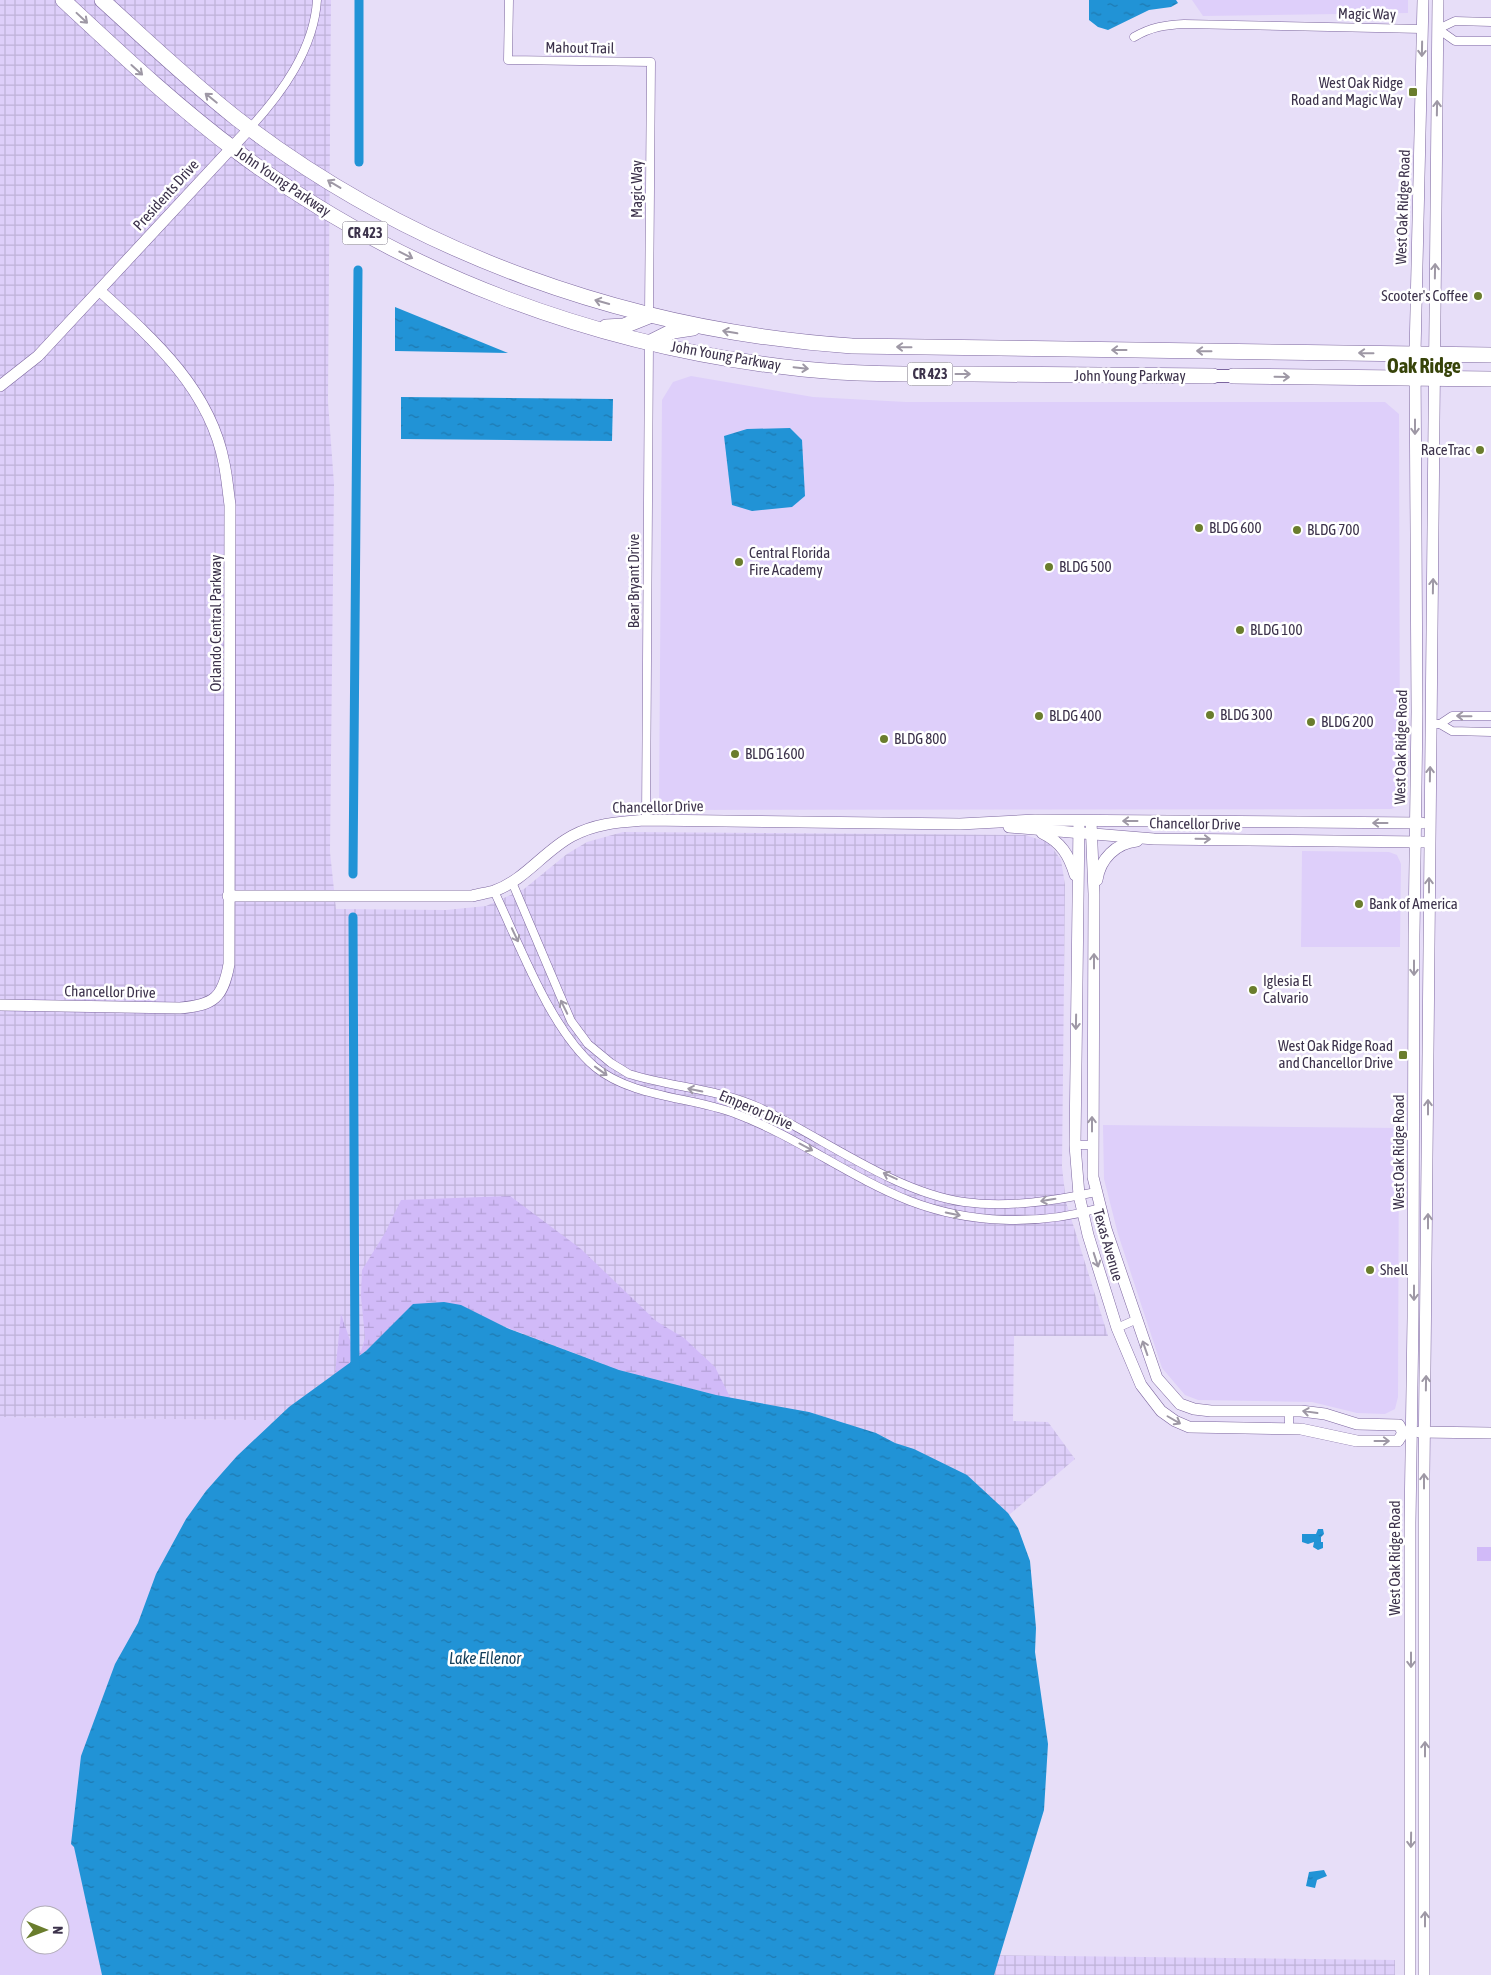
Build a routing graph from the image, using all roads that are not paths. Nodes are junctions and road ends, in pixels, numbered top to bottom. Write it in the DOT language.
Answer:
graph roads {
  1 [pos="63,0"];
  2 [pos="102,0"];
  3 [pos="317,0"];
  4 [pos="509,0"];
  5 [pos="1423,0"];
  6 [pos="1438,0"];
  7 [pos="1491,22"];
  8 [pos="1422,29"];
  9 [pos="1438,29"];
  10 [pos="1134,37"];
  11 [pos="1491,41"];
  12 [pos="651,62"];
  13 [pos="250,128"];
  14 [pos="231,147"];
  15 [pos="100,290"];
  16 [pos="649,316"];
  17 [pos="702,327"];
  18 [pos="594,328"];
  19 [pos="650,343"];
  20 [pos="1415,354"];
  21 [pos="1435,354"];
  22 [pos="1491,355"];
  23 [pos="1213,376"];
  24 [pos="1233,376"];
  25 [pos="1415,378"];
  26 [pos="1434,378"];
  27 [pos="1491,379"];
  28 [pos="0,386"];
  29 [pos="1416,608"];
  30 [pos="1491,716"];
  31 [pos="1436,724"];
  32 [pos="1491,732"];
  33 [pos="646,820"];
  34 [pos="1085,821"];
  35 [pos="1415,823"];
  36 [pos="1429,823"];
  37 [pos="960,824"];
  38 [pos="1035,829"];
  39 [pos="1079,833"];
  40 [pos="1091,834"];
  41 [pos="1154,839"];
  42 [pos="1415,842"];
  43 [pos="1429,842"];
  44 [pos="512,882"];
  45 [pos="1078,886"];
  46 [pos="494,891"];
  47 [pos="1094,894"];
  48 [pos="228,896"];
  49 [pos="217,996"];
  50 [pos="0,1005"];
  51 [pos="1075,1145"];
  52 [pos="1092,1145"];
  53 [pos="1413,1151"];
  54 [pos="1428,1181"];
  55 [pos="1096,1192"];
  56 [pos="1079,1195"];
  57 [pos="1100,1208"];
  58 [pos="1082,1213"];
  59 [pos="1135,1320"];
  60 [pos="1117,1328"];
  61 [pos="1157,1378"];
  62 [pos="1141,1385"];
  63 [pos="1289,1410"];
  64 [pos="1211,1411"];
  65 [pos="1358,1424"];
  66 [pos="1211,1428"];
  67 [pos="1289,1429"];
  68 [pos="1425,1432"];
  69 [pos="1407,1433"];
  70 [pos="1491,1433"];
  71 [pos="1357,1441"];
  72 [pos="1411,1568"];
  73 [pos="1425,1631"];
  74 [pos="1411,1774"];
  75 [pos="1425,1816"];
  76 [pos="1410,1972"];
  77 [pos="1424,1972"];
  1 -- 14 [label="highway, John Young Parkway / CR 423, one-way"];
  13 -- 2 [label="highway, John Young Parkway / CR 423, one-way"];
  3 -- 13 [label="street, Presidents Drive"];
  4 -- 12 [label="street, Mahout Trail"];
  5 -- 8 [label="street, West Oak Ridge Road"];
  6 -- 9 [label="street, West Oak Ridge Road"];
  7 -- 9 [label="street"];
  8 -- 9 [label="street"];
  8 -- 10 [label="street, Magic Way"];
  8 -- 20 [label="street, West Oak Ridge Road, one-way"];
  9 -- 11 [label="street"];
  21 -- 9 [label="street, West Oak Ridge Road, one-way"];
  12 -- 16 [label="street, Magic Way"];
  13 -- 14 [label="street, Presidents Drive"];
  16 -- 13 [label="highway, John Young Parkway / CR 423, one-way"];
  14 -- 15 [label="street, Presidents Drive"];
  14 -- 18 [label="highway, John Young Parkway / CR 423, one-way"];
  15 -- 28 [label="street, Presidents Drive"];
  15 -- 48 [label="street, Orlando Central Parkway"];
  16 -- 17 [label="highway, John Young Parkway / CR 423"];
  16 -- 18 [label="highway"];
  17 -- 19 [label="highway"];
  20 -- 17 [label="highway, John Young Parkway / CR 423, one-way"];
  18 -- 19 [label="highway, John Young Parkway / CR 423"];
  19 -- 23 [label="highway, John Young Parkway / CR 423, one-way"];
  19 -- 33 [label="street, Bear Bryant Drive"];
  20 -- 21 [label="highway, John Young Parkway / CR 423"];
  20 -- 25 [label="street, West Oak Ridge Road"];
  21 -- 22 [label="highway, John Young Parkway / CR 423"];
  21 -- 26 [label="street, West Oak Ridge Road"];
  23 -- 24 [label="main road, John Young Parkway / CR 423"];
  24 -- 25 [label="highway, John Young Parkway / CR 423, one-way"];
  25 -- 26 [label="highway, John Young Parkway / CR 423"];
  25 -- 29 [label="street, West Oak Ridge Road, one-way"];
  26 -- 27 [label="highway, John Young Parkway / CR 423"];
  31 -- 26 [label="street, West Oak Ridge Road, one-way"];
  29 -- 31 [label="street"];
  29 -- 35 [label="street, West Oak Ridge Road"];
  30 -- 31 [label="street, one-way"];
  31 -- 32 [label="street"];
  36 -- 31 [label="street, West Oak Ridge Road, one-way"];
  33 -- 37 [label="street, Chancellor Drive"];
  33 -- 44 [label="street, Chancellor Drive"];
  35 -- 34 [label="street, Chancellor Drive, one-way"];
  34 -- 37 [label="street, Chancellor Drive"];
  34 -- 39 [label="street, Texas Avenue"];
  34 -- 40 [label="street, Texas Avenue"];
  35 -- 36 [label="street, Chancellor Drive"];
  35 -- 42 [label="street, West Oak Ridge Road"];
  36 -- 43 [label="street, West Oak Ridge Road"];
  37 -- 38 [label="street, Chancellor Drive"];
  38 -- 39 [label="street, Chancellor Drive"];
  38 -- 45 [label="street"];
  39 -- 40 [label="street, Chancellor Drive"];
  39 -- 45 [label="street, Texas Avenue"];
  40 -- 41 [label="street, Chancellor Drive"];
  40 -- 47 [label="street, Texas Avenue"];
  41 -- 42 [label="street, Chancellor Drive, one-way"];
  41 -- 47 [label="street"];
  42 -- 43 [label="street, Chancellor Drive"];
  42 -- 53 [label="street, West Oak Ridge Road, one-way"];
  54 -- 43 [label="street, West Oak Ridge Road, one-way"];
  44 -- 46 [label="street, Chancellor Drive"];
  56 -- 44 [label="street, Emperor Drive, one-way"];
  45 -- 51 [label="street, Texas Avenue, one-way"];
  46 -- 48 [label="street, Chancellor Drive"];
  46 -- 58 [label="street, Emperor Drive, one-way"];
  52 -- 47 [label="street, Texas Avenue, one-way"];
  48 -- 49 [label="street, Orlando Central Parkway"];
  49 -- 50 [label="street, Chancellor Drive"];
  51 -- 52 [label="street"];
  51 -- 56 [label="street, Texas Avenue"];
  52 -- 55 [label="street, Texas Avenue"];
  53 -- 54 [label="street"];
  53 -- 69 [label="street, West Oak Ridge Road, one-way"];
  68 -- 54 [label="street, West Oak Ridge Road, one-way"];
  55 -- 56 [label="street, Emperor Drive"];
  55 -- 57 [label="street, Texas Avenue"];
  56 -- 58 [label="street, Texas Avenue"];
  57 -- 58 [label="street, Emperor Drive"];
  57 -- 59 [label="street, Texas Avenue"];
  58 -- 60 [label="street, Texas Avenue, one-way"];
  59 -- 60 [label="street"];
  61 -- 59 [label="street, Texas Avenue, one-way"];
  60 -- 62 [label="street, Texas Avenue"];
  61 -- 62 [label="street"];
  61 -- 64 [label="street, Texas Avenue"];
  62 -- 66 [label="street, Texas Avenue, one-way"];
  63 -- 64 [label="street, Texas Avenue"];
  65 -- 63 [label="street, Texas Avenue, one-way"];
  63 -- 67 [label="street"];
  64 -- 66 [label="street"];
  65 -- 69 [label="street, Texas Avenue"];
  65 -- 71 [label="street"];
  66 -- 67 [label="street, Texas Avenue"];
  67 -- 71 [label="street, Texas Avenue"];
  68 -- 69 [label="street, Texas Avenue"];
  68 -- 70 [label="street, Texas Avenue"];
  73 -- 68 [label="street, West Oak Ridge Road, one-way"];
  71 -- 69 [label="street, Texas Avenue, one-way"];
  69 -- 72 [label="street, West Oak Ridge Road"];
  72 -- 73 [label="street"];
  72 -- 74 [label="street, West Oak Ridge Road, one-way"];
  75 -- 73 [label="street, West Oak Ridge Road, one-way"];
  74 -- 75 [label="street"];
  74 -- 76 [label="street, West Oak Ridge Road, one-way"];
  77 -- 75 [label="street, West Oak Ridge Road, one-way"];
  76 -- 77 [label="street"];
}
